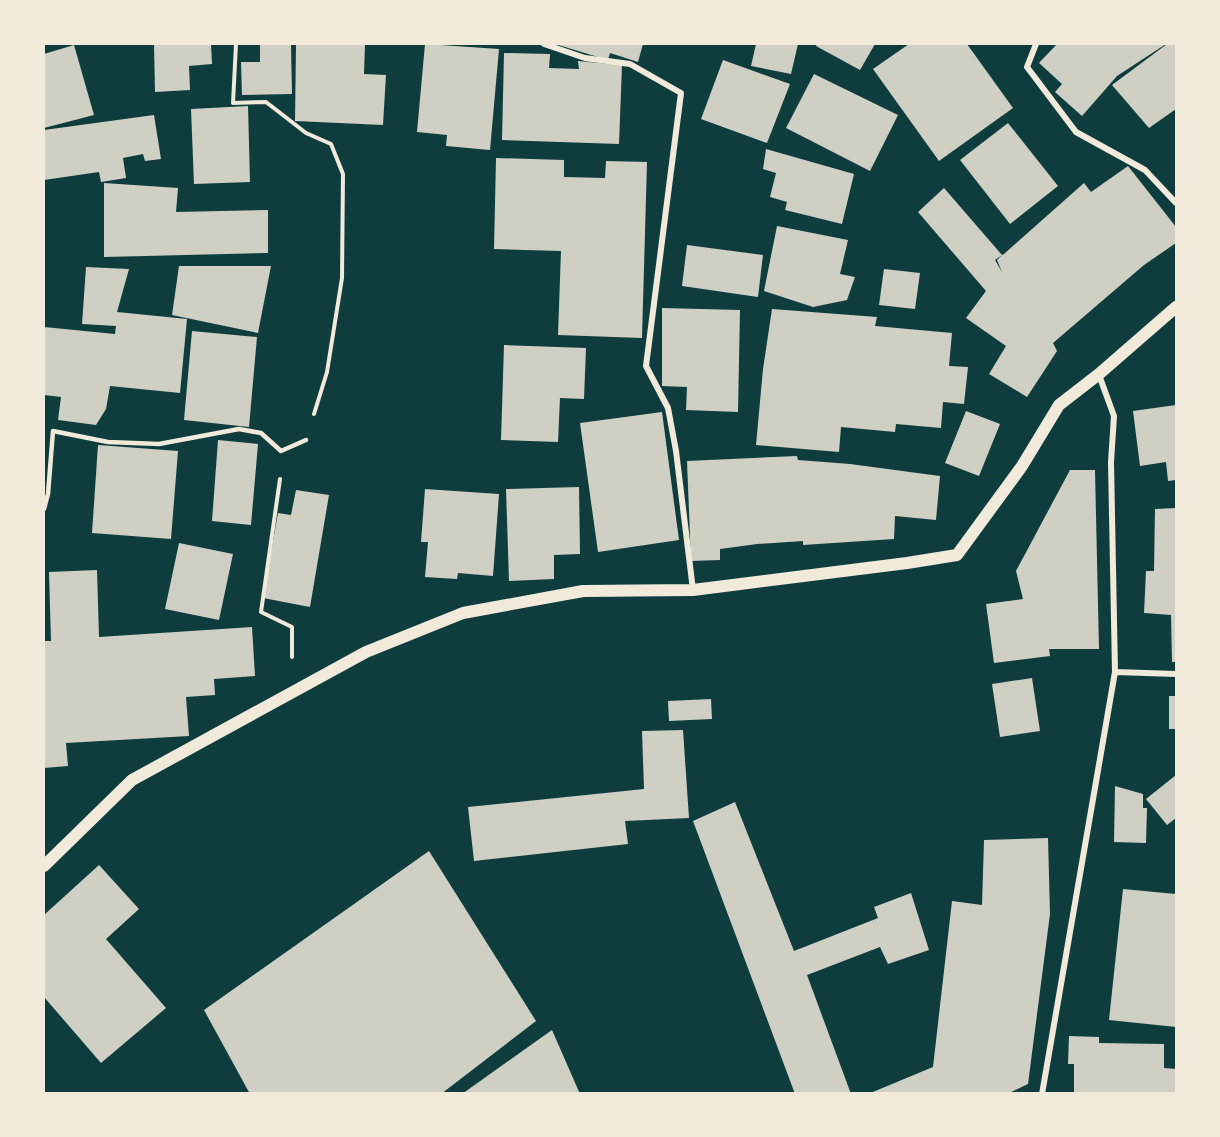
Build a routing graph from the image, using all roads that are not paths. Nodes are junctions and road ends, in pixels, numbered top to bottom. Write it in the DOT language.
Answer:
graph roads {
  1 [pos="544,44"];
  2 [pos="1036,44"];
  3 [pos="1176,202"];
  4 [pos="1176,306"];
  5 [pos="1099,374"];
  6 [pos="306,440"];
  7 [pos="44,509"];
  8 [pos="693,590"];
  9 [pos="1115,672"];
  10 [pos="1176,674"];
  11 [pos="44,864"];
  12 [pos="1042,1094"];
  1 -- 8 [label="street"];
  2 -- 3 [label="street"];
  4 -- 5 [label="main road"];
  5 -- 8 [label="main road"];
  5 -- 9 [label="street"];
  6 -- 7 [label="lane"];
  8 -- 11 [label="main road"];
  9 -- 10 [label="street"];
  9 -- 12 [label="street"];
}
